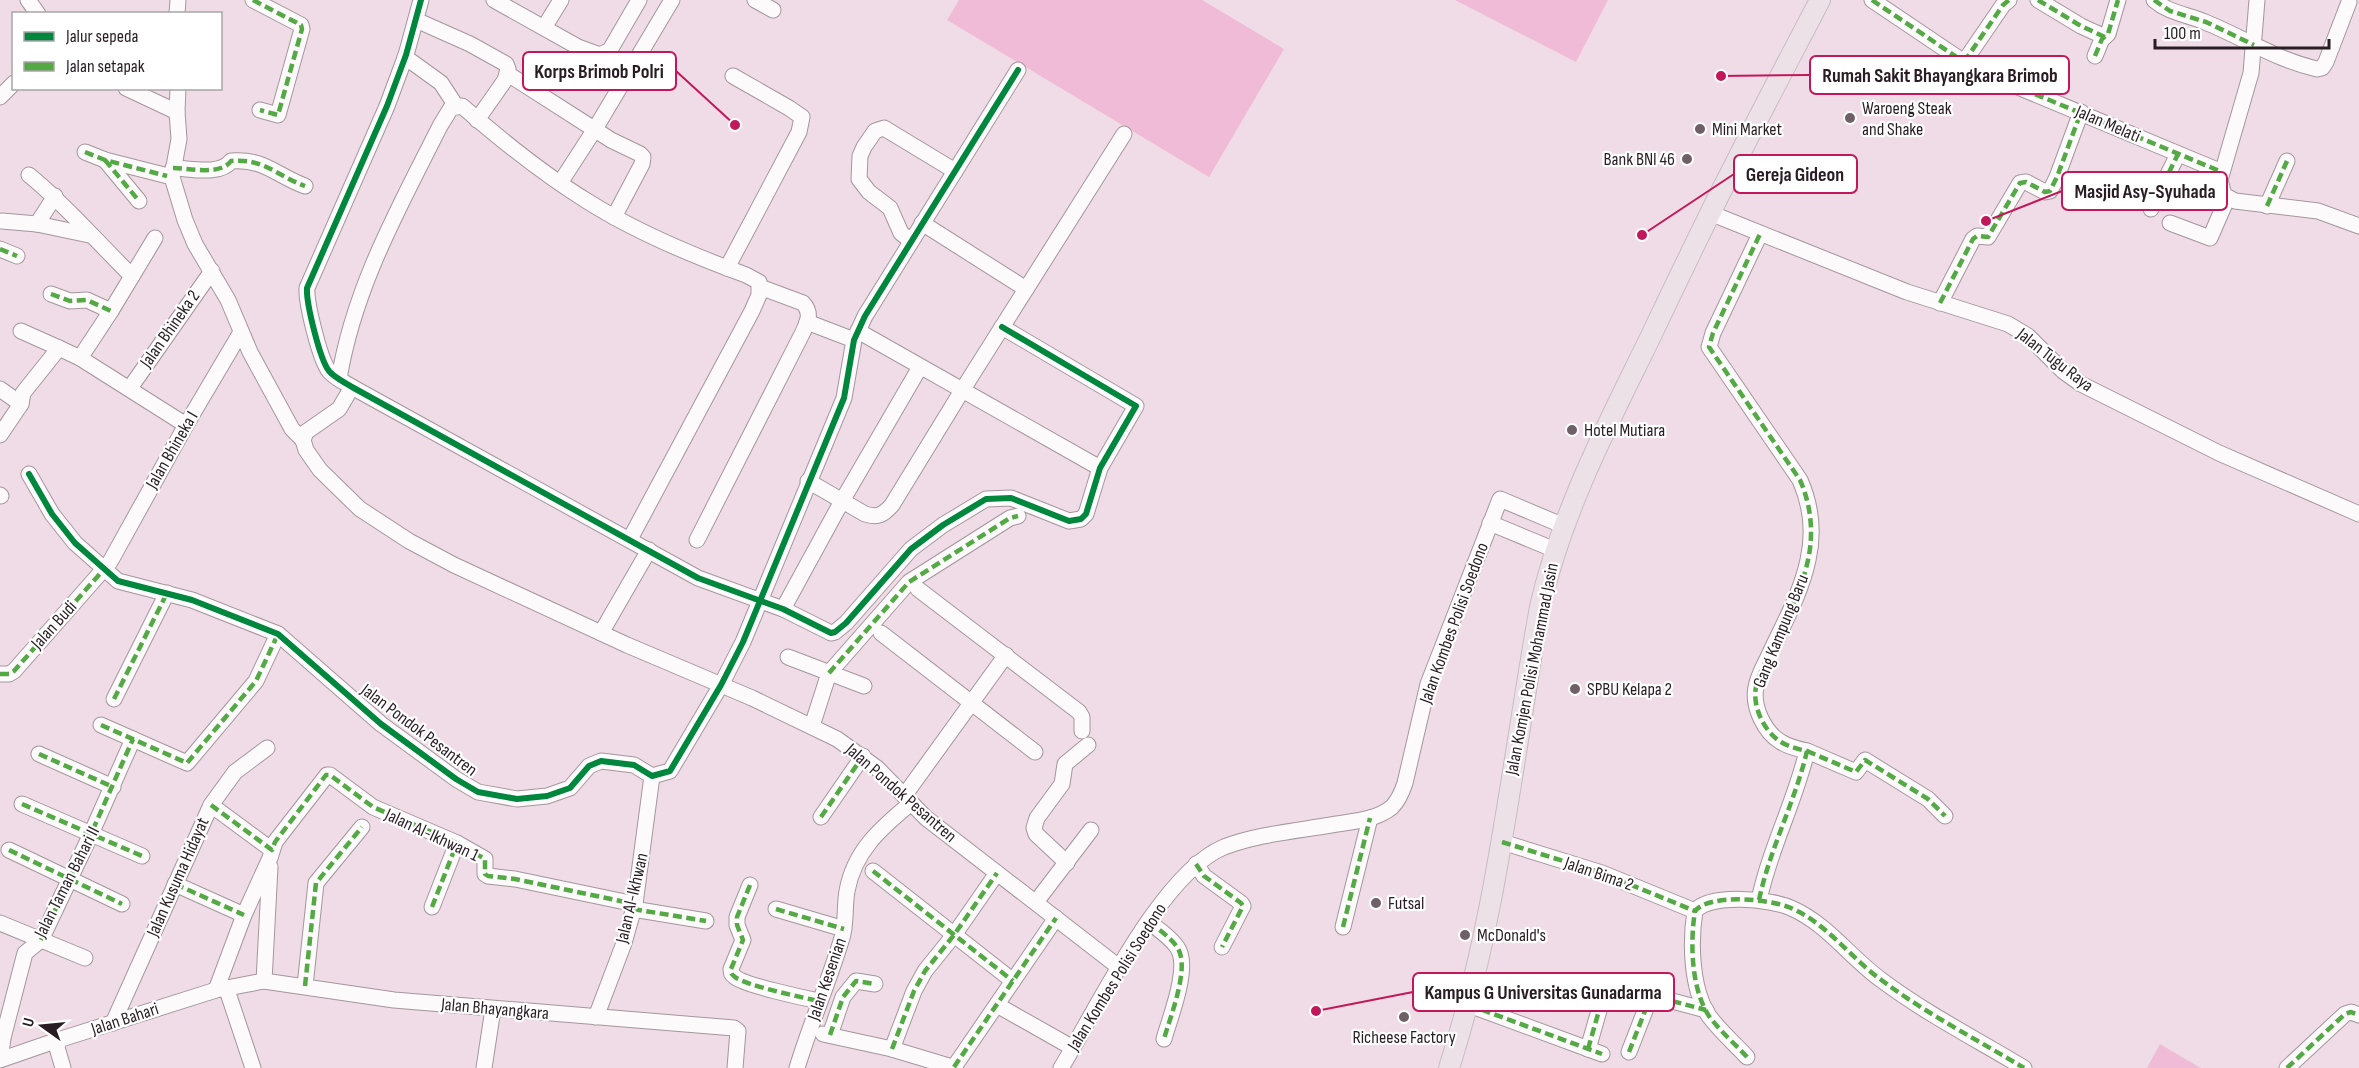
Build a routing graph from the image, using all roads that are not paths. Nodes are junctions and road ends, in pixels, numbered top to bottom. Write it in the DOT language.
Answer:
graph roads {
  1 [pos="252,0"];
  2 [pos="420,0"];
  3 [pos="494,0"];
  4 [pos="561,0"];
  5 [pos="639,0"];
  6 [pos="672,0"];
  7 [pos="755,0"];
  8 [pos="1820,0"];
  9 [pos="1872,0"];
  10 [pos="2009,0"];
  11 [pos="2038,0"];
  12 [pos="2118,0"];
  13 [pos="2258,0"];
  14 [pos="2158,1"];
  15 [pos="2349,2"];
  16 [pos="512,4"];
  17 [pos="773,10"];
  18 [pos="416,20"];
  19 [pos="545,27"];
  20 [pos="2105,36"];
  21 [pos="2254,45"];
  22 [pos="2095,56"];
  23 [pos="405,57"];
  24 [pos="1964,62"];
  25 [pos="1018,70"];
  26 [pos="508,74"];
  27 [pos="733,76"];
  28 [pos="12,85"];
  29 [pos="130,90"];
  30 [pos="178,90"];
  31 [pos="0,98"];
  32 [pos="456,106"];
  33 [pos="260,110"];
  34 [pos="177,112"];
  35 [pos="2081,112"];
  36 [pos="477,120"];
  37 [pos="595,129"];
  38 [pos="1124,134"];
  39 [pos="85,152"];
  40 [pos="2178,154"];
  41 [pos="105,160"];
  42 [pos="2287,161"];
  43 [pos="955,171"];
  44 [pos="173,172"];
  45 [pos="2222,172"];
  46 [pos="28,175"];
  47 [pos="560,183"];
  48 [pos="304,186"];
  49 [pos="55,196"];
  50 [pos="2227,198"];
  51 [pos="139,201"];
  52 [pos="2267,206"];
  53 [pos="2151,209"];
  54 [pos="1710,213"];
  55 [pos="614,217"];
  56 [pos="3,221"];
  57 [pos="922,223"];
  58 [pos="2170,223"];
  59 [pos="37,224"];
  60 [pos="2359,226"];
  61 [pos="1760,234"];
  62 [pos="89,235"];
  63 [pos="155,238"];
  64 [pos="911,242"];
  65 [pos="0,249"];
  66 [pos="17,256"];
  67 [pos="727,268"];
  68 [pos="212,271"];
  69 [pos="132,276"];
  70 [pos="760,287"];
  71 [pos="1026,289"];
  72 [pos="51,294"];
  73 [pos="1940,303"];
  74 [pos="111,311"];
  75 [pos="807,322"];
  76 [pos="1002,327"];
  77 [pos="21,330"];
  78 [pos="241,332"];
  79 [pos="856,335"];
  80 [pos="59,348"];
  81 [pos="80,358"];
  82 [pos="920,367"];
  83 [pos="339,379"];
  84 [pos="352,387"];
  85 [pos="130,388"];
  86 [pos="0,389"];
  87 [pos="963,389"];
  88 [pos="21,404"];
  89 [pos="186,425"];
  90 [pos="0,435"];
  91 [pos="303,440"];
  92 [pos="1100,468"];
  93 [pos="28,474"];
  94 [pos="808,482"];
  95 [pos="842,501"];
  96 [pos="2359,514"];
  97 [pos="1018,516"];
  98 [pos="1490,523"];
  99 [pos="1564,525"];
  100 [pos="630,539"];
  101 [pos="697,540"];
  102 [pos="649,550"];
  103 [pos="1555,550"];
  104 [pos="105,568"];
  105 [pos="918,589"];
  106 [pos="167,593"];
  107 [pos="760,600"];
  108 [pos="783,609"];
  109 [pos="602,633"];
  110 [pos="881,633"];
  111 [pos="278,634"];
  112 [pos="1006,655"];
  113 [pos="788,657"];
  114 [pos="829,673"];
  115 [pos="0,674"];
  116 [pos="721,685"];
  117 [pos="864,686"];
  118 [pos="114,699"];
  119 [pos="970,703"];
  120 [pos="101,725"];
  121 [pos="812,726"];
  122 [pos="133,739"];
  123 [pos="267,748"];
  124 [pos="1807,751"];
  125 [pos="1035,752"];
  126 [pos="39,754"];
  127 [pos="862,756"];
  128 [pos="652,776"];
  129 [pos="113,787"];
  130 [pos="908,800"];
  131 [pos="22,804"];
  132 [pos="210,806"];
  133 [pos="1945,816"];
  134 [pos="821,817"];
  135 [pos="1370,818"];
  136 [pos="362,827"];
  137 [pos="1091,830"];
  138 [pos="91,834"];
  139 [pos="1502,842"];
  140 [pos="457,843"];
  141 [pos="9,850"];
  142 [pos="271,854"];
  143 [pos="142,856"];
  144 [pos="1067,863"];
  145 [pos="1196,864"];
  146 [pos="873,871"];
  147 [pos="997,873"];
  148 [pos="69,880"];
  149 [pos="175,884"];
  150 [pos="750,885"];
  151 [pos="1759,900"];
  152 [pos="1036,903"];
  153 [pos="122,904"];
  154 [pos="432,907"];
  155 [pos="634,907"];
  156 [pos="776,909"];
  157 [pos="1695,911"];
  158 [pos="244,915"];
  159 [pos="1056,918"];
  160 [pos="706,921"];
  161 [pos="1149,922"];
  162 [pos="0,923"];
  163 [pos="1343,927"];
  164 [pos="844,929"];
  165 [pos="954,935"];
  166 [pos="41,940"];
  167 [pos="1222,947"];
  168 [pos="84,958"];
  169 [pos="1120,968"];
  170 [pos="264,981"];
  171 [pos="1013,981"];
  172 [pos="875,984"];
  173 [pos="305,986"];
  174 [pos="221,988"];
  175 [pos="1602,1000"];
  176 [pos="819,1001"];
  177 [pos="997,1005"];
  178 [pos="1469,1005"];
  179 [pos="493,1009"];
  180 [pos="1706,1010"];
  181 [pos="2359,1015"];
  182 [pos="596,1017"];
  183 [pos="113,1023"];
  184 [pos="3,1038"];
  185 [pos="1164,1039"];
  186 [pos="55,1041"];
  187 [pos="1073,1048"];
  188 [pos="892,1049"];
  189 [pos="1629,1052"];
  190 [pos="24,1053"];
  191 [pos="1748,1057"];
  192 [pos="0,1060"];
  193 [pos="63,1068"];
  194 [pos="253,1068"];
  195 [pos="484,1068"];
  196 [pos="735,1068"];
  197 [pos="797,1068"];
  198 [pos="955,1068"];
  199 [pos="1061,1068"];
  200 [pos="1449,1068"];
  201 [pos="2024,1068"];
  202 [pos="2287,1068"];
  1 -- 33 [label="street"];
  2 -- 18 [label="street"];
  3 -- 16 [label="street"];
  4 -- 19 [label="street"];
  5 -- 19 [label="street"];
  6 -- 37 [label="street"];
  7 -- 17 [label="street"];
  8 -- 54 [label="main road, Jalan Komjen Polisi Mohammad Jasin"];
  9 -- 24 [label="street, Jalan Melati"];
  10 -- 24 [label="street"];
  11 -- 20 [label="street"];
  12 -- 20 [label="street"];
  13 -- 21 [label="street"];
  14 -- 21 [label="street"];
  15 -- 21 [label="street"];
  16 -- 19 [label="street"];
  18 -- 23 [label="street"];
  18 -- 26 [label="street"];
  20 -- 22 [label="street"];
  21 -- 45 [label="street"];
  23 -- 32 [label="street"];
  23 -- 83 [label="street"];
  24 -- 35 [label="street, Jalan Melati"];
  25 -- 43 [label="street"];
  26 -- 36 [label="street"];
  26 -- 37 [label="street"];
  27 -- 67 [label="street"];
  28 -- 31 [label="street"];
  29 -- 34 [label="street"];
  30 -- 34 [label="street"];
  32 -- 36 [label="street"];
  32 -- 83 [label="street"];
  34 -- 44 [label="street"];
  35 -- 40 [label="street, Jalan Melati"];
  35 -- 73 [label="street"];
  36 -- 47 [label="street"];
  37 -- 47 [label="street"];
  37 -- 55 [label="street"];
  38 -- 71 [label="street"];
  39 -- 41 [label="street"];
  40 -- 45 [label="street, Jalan Melati"];
  40 -- 53 [label="street"];
  41 -- 44 [label="street"];
  41 -- 51 [label="street"];
  42 -- 52 [label="street"];
  43 -- 57 [label="street"];
  43 -- 64 [label="street"];
  44 -- 48 [label="street"];
  44 -- 68 [label="street, Jalan Pondok Pesantren"];
  45 -- 50 [label="street"];
  46 -- 49 [label="street"];
  47 -- 55 [label="street"];
  49 -- 59 [label="street"];
  49 -- 62 [label="street"];
  50 -- 52 [label="street"];
  50 -- 58 [label="street"];
  52 -- 60 [label="street"];
  54 -- 61 [label="street, Jalan Tugu Raya"];
  54 -- 99 [label="main road, Jalan Komjen Polisi Mohammad Jasin"];
  55 -- 67 [label="street"];
  56 -- 59 [label="street"];
  57 -- 64 [label="street"];
  57 -- 71 [label="street"];
  59 -- 62 [label="street"];
  61 -- 73 [label="street, Jalan Tugu Raya"];
  61 -- 124 [label="street, Gang Kampung Baru"];
  62 -- 69 [label="street"];
  63 -- 69 [label="street"];
  64 -- 79 [label="street"];
  65 -- 66 [label="street"];
  67 -- 70 [label="street"];
  68 -- 78 [label="street, Jalan Pondok Pesantren"];
  68 -- 85 [label="street, Jalan Bhineka 2"];
  69 -- 74 [label="street"];
  70 -- 75 [label="street"];
  70 -- 100 [label="street"];
  71 -- 76 [label="street"];
  72 -- 74 [label="street"];
  73 -- 96 [label="street, Jalan Tugu Raya"];
  74 -- 81 [label="street"];
  75 -- 79 [label="street"];
  75 -- 101 [label="street"];
  76 -- 87 [label="street"];
  76 -- 92 [label="street"];
  77 -- 80 [label="street"];
  78 -- 89 [label="street, Jalan Bhineka I"];
  78 -- 91 [label="street, Jalan Pondok Pesantren"];
  79 -- 82 [label="street"];
  79 -- 94 [label="street"];
  80 -- 81 [label="street"];
  80 -- 88 [label="street"];
  81 -- 85 [label="street"];
  82 -- 87 [label="street"];
  82 -- 95 [label="street"];
  83 -- 84 [label="street"];
  84 -- 91 [label="street"];
  84 -- 100 [label="street"];
  85 -- 89 [label="street"];
  86 -- 88 [label="street"];
  87 -- 92 [label="street"];
  87 -- 95 [label="street"];
  88 -- 90 [label="street"];
  89 -- 104 [label="street, Jalan Bhineka I"];
  91 -- 109 [label="street, Jalan Pondok Pesantren"];
  92 -- 108 [label="street"];
  93 -- 104 [label="street, Jalan Pondok Pesantren"];
  94 -- 95 [label="street"];
  94 -- 107 [label="street"];
  95 -- 108 [label="street"];
  97 -- 114 [label="street"];
  98 -- 99 [label="street, Jalan Kombes Polisi Soedono"];
  98 -- 103 [label="street, Jalan Kombes Polisi Soedono"];
  98 -- 135 [label="street, Jalan Kombes Polisi Soedono"];
  99 -- 103 [label="main road, Jalan Komjen Polisi Mohammad Jasin"];
  100 -- 102 [label="street"];
  102 -- 107 [label="street"];
  102 -- 109 [label="street"];
  103 -- 139 [label="main road, Jalan Komjen Polisi Mohammad Jasin"];
  104 -- 106 [label="street, Jalan Pondok Pesantren"];
  104 -- 115 [label="street, Jalan Budi"];
  105 -- 112 [label="street"];
  106 -- 111 [label="street, Jalan Pondok Pesantren"];
  106 -- 118 [label="street"];
  107 -- 108 [label="street"];
  107 -- 116 [label="street"];
  109 -- 116 [label="street, Jalan Pondok Pesantren"];
  110 -- 119 [label="street"];
  111 -- 122 [label="street"];
  111 -- 128 [label="street, Jalan Pondok Pesantren"];
  112 -- 119 [label="street, Jalan Kesenian"];
  112 -- 144 [label="street"];
  113 -- 114 [label="street"];
  114 -- 117 [label="street"];
  114 -- 121 [label="street"];
  116 -- 121 [label="street, Jalan Pondok Pesantren"];
  116 -- 128 [label="street"];
  119 -- 125 [label="street"];
  119 -- 130 [label="street, Jalan Kesenian"];
  120 -- 122 [label="street"];
  121 -- 127 [label="street, Jalan Pondok Pesantren"];
  122 -- 129 [label="street, Jalan Taman Bahari II"];
  123 -- 132 [label="street, Jalan Kusuma Hidayat"];
  124 -- 133 [label="street"];
  124 -- 151 [label="street"];
  126 -- 129 [label="street"];
  127 -- 130 [label="street, Jalan Pondok Pesantren"];
  127 -- 134 [label="street"];
  128 -- 155 [label="street, Jalan Al-Ikhwan"];
  129 -- 138 [label="street, Jalan Taman Bahari II"];
  130 -- 147 [label="street, Jalan Pondok Pesantren"];
  130 -- 164 [label="street, Jalan Kesenian"];
  131 -- 138 [label="street"];
  132 -- 142 [label="street"];
  132 -- 149 [label="street, Jalan Kusuma Hidayat"];
  135 -- 145 [label="street, Jalan Kombes Polisi Soedono"];
  135 -- 163 [label="street"];
  136 -- 173 [label="street"];
  137 -- 144 [label="street"];
  138 -- 143 [label="street"];
  138 -- 148 [label="street, Jalan Taman Bahari II"];
  139 -- 157 [label="street, Jalan Bima 2"];
  139 -- 178 [label="main road, Jalan Komjen Polisi Mohammad Jasin"];
  140 -- 142 [label="street, Jalan Al-Ikhwan 1"];
  140 -- 154 [label="street"];
  140 -- 155 [label="street, Jalan Al-Ikhwan 1"];
  141 -- 148 [label="street"];
  142 -- 158 [label="street"];
  142 -- 170 [label="street"];
  144 -- 152 [label="street"];
  145 -- 161 [label="street, Jalan Kombes Polisi Soedono"];
  145 -- 167 [label="street"];
  146 -- 165 [label="street"];
  147 -- 152 [label="street, Jalan Pondok Pesantren"];
  147 -- 165 [label="street"];
  148 -- 153 [label="street"];
  148 -- 166 [label="street, Jalan Taman Bahari II"];
  149 -- 158 [label="street"];
  149 -- 183 [label="street, Jalan Kusuma Hidayat"];
  150 -- 176 [label="street"];
  151 -- 157 [label="street"];
  151 -- 201 [label="street"];
  152 -- 159 [label="street, Jalan Pondok Pesantren"];
  155 -- 160 [label="street"];
  155 -- 182 [label="street, Jalan Al-Ikhwan"];
  156 -- 164 [label="street"];
  157 -- 180 [label="street"];
  158 -- 174 [label="street"];
  159 -- 169 [label="street, Jalan Pondok Pesantren"];
  159 -- 171 [label="street"];
  161 -- 169 [label="street, Jalan Kombes Polisi Soedono"];
  161 -- 185 [label="street"];
  162 -- 166 [label="street"];
  164 -- 176 [label="street, Jalan Kesenian"];
  165 -- 171 [label="street"];
  165 -- 188 [label="street"];
  166 -- 168 [label="street"];
  166 -- 184 [label="street, Jalan Taman Bahari II"];
  169 -- 187 [label="street, Jalan Kombes Polisi Soedono"];
  170 -- 173 [label="street, Jalan Bhayangkara"];
  170 -- 174 [label="street, Jalan Bhayangkara"];
  171 -- 177 [label="street"];
  172 -- 188 [label="street"];
  173 -- 179 [label="street, Jalan Bhayangkara"];
  174 -- 183 [label="street, Jalan Bahari"];
  174 -- 194 [label="street"];
  175 -- 178 [label="street"];
  176 -- 197 [label="street, Jalan Kesenian"];
  177 -- 187 [label="street"];
  177 -- 198 [label="street"];
  178 -- 200 [label="main road, Jalan Komjen Polisi Mohammad Jasin"];
  179 -- 182 [label="street, Jalan Bhayangkara"];
  179 -- 195 [label="street"];
  180 -- 189 [label="street"];
  180 -- 191 [label="street"];
  181 -- 202 [label="street"];
  182 -- 196 [label="street, Jalan Bhayangkara"];
  183 -- 186 [label="street, Jalan Bahari"];
  184 -- 190 [label="street"];
  184 -- 192 [label="street, Jalan Taman Bahari II"];
  186 -- 190 [label="street, Jalan Bahari"];
  186 -- 193 [label="street"];
  187 -- 199 [label="street, Jalan Kombes Polisi Soedono"];
  188 -- 198 [label="street"];
  190 -- 192 [label="street, Jalan Bahari"];
}
